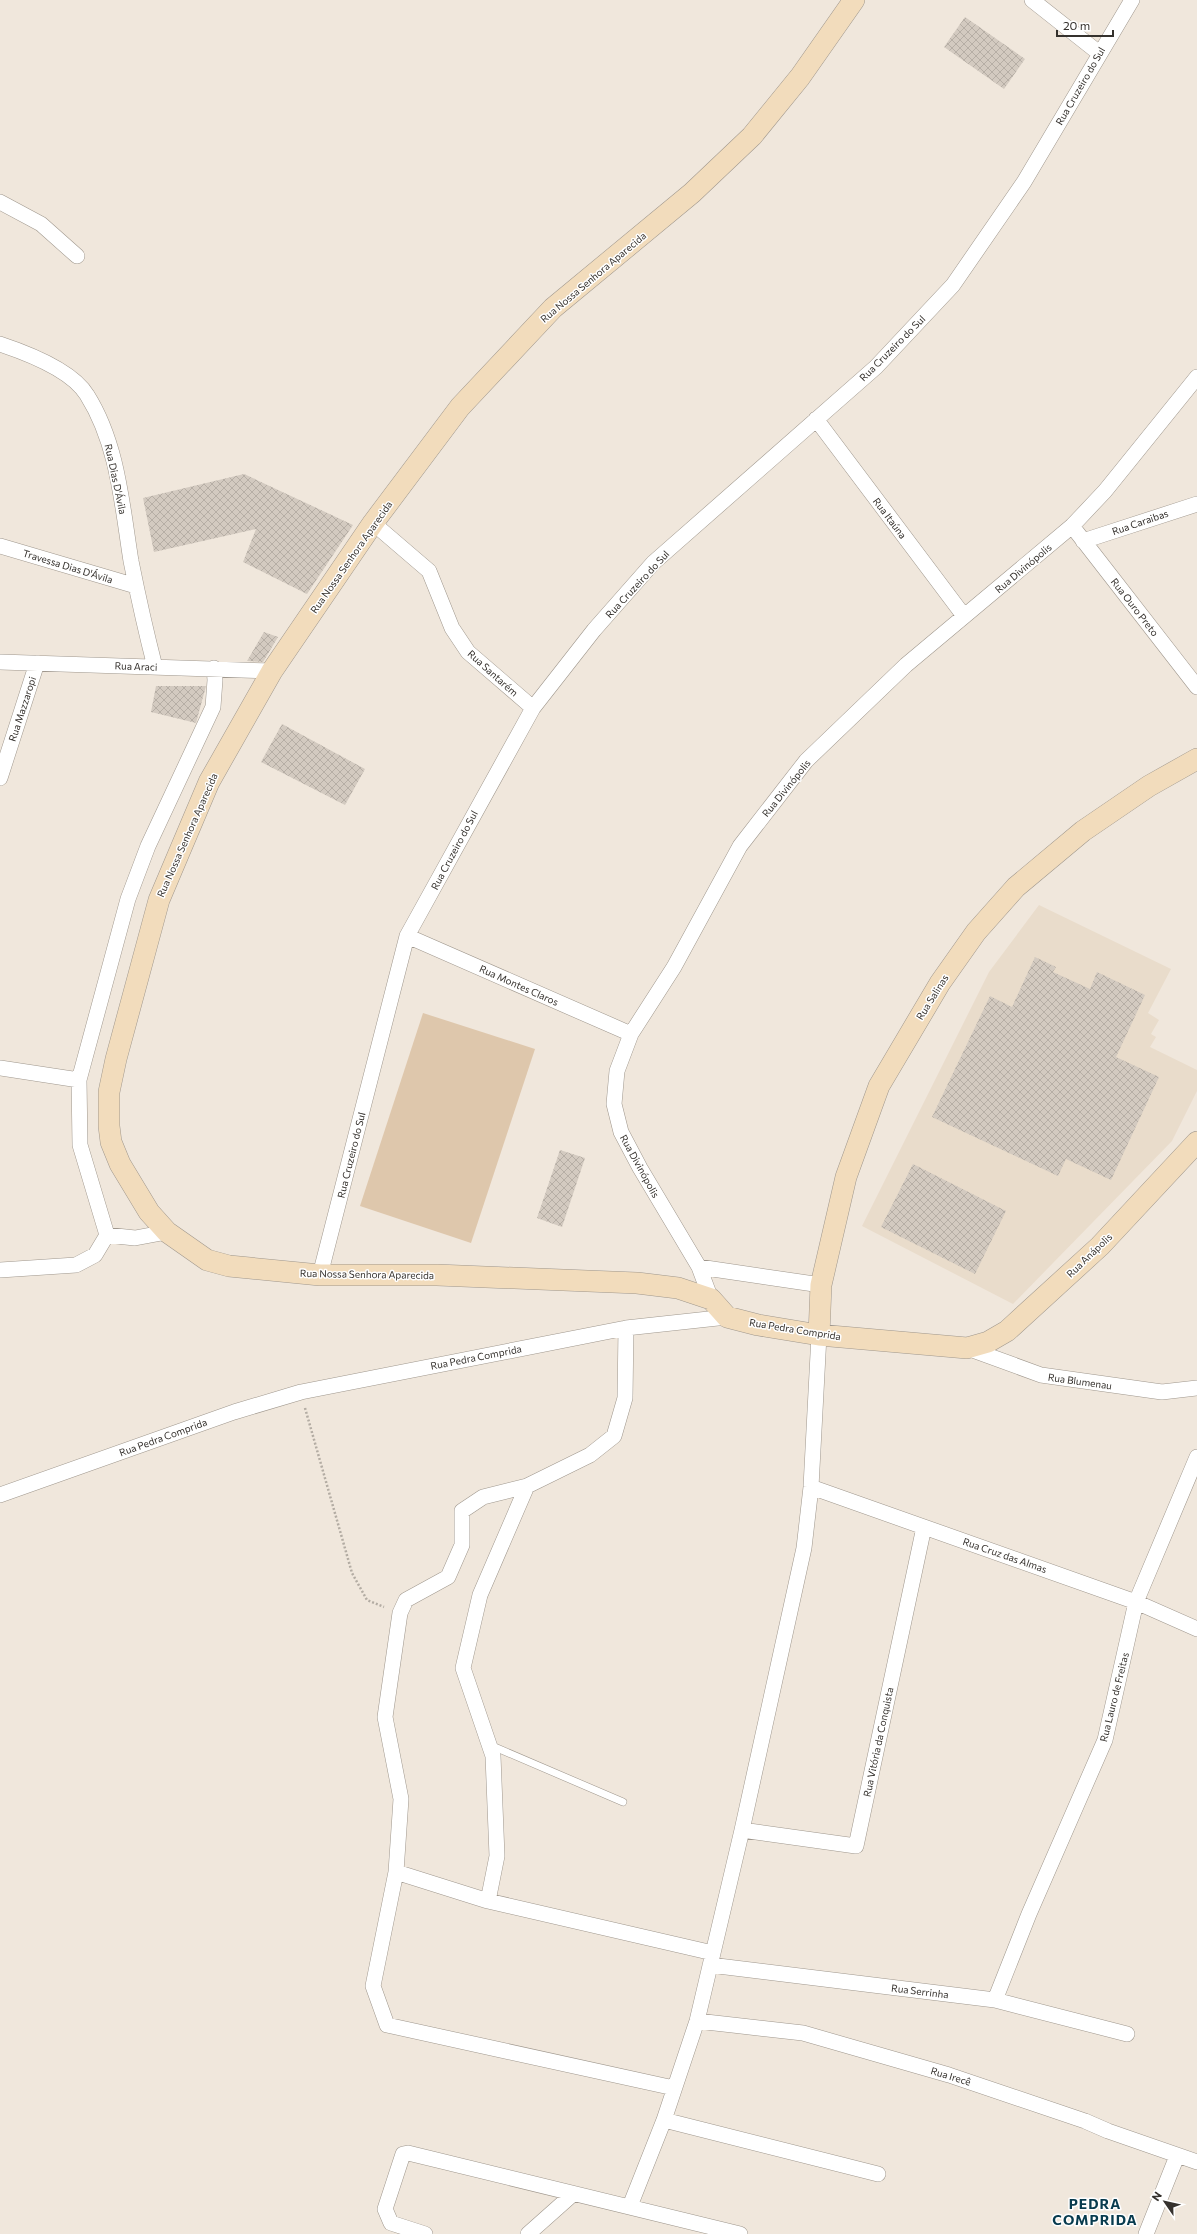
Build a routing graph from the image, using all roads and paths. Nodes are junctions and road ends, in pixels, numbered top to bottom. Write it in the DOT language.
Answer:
graph roads {
  1 [pos="854,0"];
  2 [pos="1032,0"];
  3 [pos="1132,0"];
  4 [pos="1099,53"];
  5 [pos="0,202"];
  6 [pos="77,256"];
  7 [pos="0,344"];
  8 [pos="1197,377"];
  9 [pos="816,419"];
  10 [pos="1197,504"];
  11 [pos="374,523"];
  12 [pos="1072,526"];
  13 [pos="1083,541"];
  14 [pos="0,546"];
  15 [pos="136,586"];
  16 [pos="964,616"];
  17 [pos="0,662"];
  18 [pos="37,663"];
  19 [pos="155,667"];
  20 [pos="214,668"];
  21 [pos="272,671"];
  22 [pos="1197,687"];
  23 [pos="533,708"];
  24 [pos="1197,759"];
  25 [pos="0,778"];
  26 [pos="408,936"];
  27 [pos="631,1034"];
  28 [pos="0,1068"];
  29 [pos="79,1080"];
  30 [pos="1194,1151"];
  31 [pos="167,1232"];
  32 [pos="107,1235"];
  33 [pos="699,1267"];
  34 [pos="0,1270"];
  35 [pos="320,1275"];
  36 [pos="822,1285"];
  37 [pos="711,1299"];
  38 [pos="727,1317"];
  39 [pos="626,1328"];
  40 [pos="819,1335"];
  41 [pos="967,1348"];
  42 [pos="1197,1388"];
  43 [pos="301,1392"];
  44 [pos="1197,1457"];
  45 [pos="527,1486"];
  46 [pos="811,1487"];
  47 [pos="0,1495"];
  48 [pos="924,1527"];
  49 [pos="1136,1602"];
  50 [pos="400,1613"];
  51 [pos="1197,1629"];
  52 [pos="490,1745"];
  53 [pos="623,1802"];
  54 [pos="742,1830"];
  55 [pos="396,1872"];
  56 [pos="488,1901"];
  57 [pos="711,1959"];
  58 [pos="995,2000"];
  59 [pos="697,2020"];
  60 [pos="1127,2034"];
  61 [pos="674,2088"];
  62 [pos="664,2120"];
  63 [pos="1177,2156"];
  64 [pos="1197,2162"];
  65 [pos="878,2174"];
  66 [pos="573,2194"];
  67 [pos="630,2206"];
  68 [pos="426,2234"];
  69 [pos="528,2234"];
  70 [pos="740,2234"];
  71 [pos="1146,2234"];
  1 -- 11 [label="street, Rua Nossa Senhora Aparecida"];
  2 -- 4 [label="street"];
  3 -- 4 [label="street, Rua Cruzeiro do Sul"];
  4 -- 9 [label="street, Rua Cruzeiro do Sul"];
  5 -- 6 [label="street"];
  7 -- 15 [label="street, Rua Dias D'Ávila"];
  8 -- 12 [label="street, Rua Divinópolis"];
  9 -- 16 [label="street, Rua Itaúna"];
  9 -- 23 [label="street, Rua Cruzeiro do Sul"];
  10 -- 13 [label="street, Rua Caraibas"];
  11 -- 21 [label="street, Rua Nossa Senhora Aparecida"];
  11 -- 23 [label="street, Rua Santarém"];
  12 -- 13 [label="street, Rua Ouro Preto"];
  12 -- 16 [label="street, Rua Divinópolis"];
  13 -- 22 [label="street, Rua Ouro Preto"];
  14 -- 15 [label="street, Travessa Dias D'Ávila"];
  15 -- 19 [label="street, Rua Dias D'Ávila"];
  16 -- 27 [label="street, Rua Divinópolis"];
  17 -- 18 [label="street, Rua Araci"];
  18 -- 19 [label="street, Rua Araci"];
  18 -- 25 [label="street, Rua Mazzaropi"];
  19 -- 20 [label="street, Rua Araci"];
  20 -- 21 [label="street, Rua Araci"];
  20 -- 29 [label="street"];
  21 -- 31 [label="street, Rua Nossa Senhora Aparecida"];
  23 -- 26 [label="street, Rua Cruzeiro do Sul"];
  24 -- 36 [label="street, Rua Salinas"];
  26 -- 27 [label="street, Rua Montes Claros"];
  26 -- 35 [label="street, Rua Cruzeiro do Sul"];
  27 -- 33 [label="street, Rua Divinópolis"];
  28 -- 29 [label="street"];
  29 -- 32 [label="street"];
  30 -- 41 [label="street, Rua Anápolis"];
  31 -- 32 [label="street"];
  31 -- 35 [label="street, Rua Nossa Senhora Aparecida"];
  32 -- 34 [label="street"];
  33 -- 36 [label="street"];
  33 -- 37 [label="street, Rua Divinópolis"];
  35 -- 37 [label="street, Rua Nossa Senhora Aparecida"];
  36 -- 40 [label="street, Rua Salinas"];
  37 -- 38 [label="street, Rua Nossa Senhora Aparecida"];
  38 -- 39 [label="street, Rua Pedra Comprida"];
  38 -- 40 [label="street, Rua Pedra Comprida"];
  39 -- 43 [label="street, Rua Pedra Comprida"];
  39 -- 45 [label="street"];
  40 -- 41 [label="street, Rua Pedra Comprida"];
  40 -- 46 [label="street"];
  41 -- 42 [label="street, Rua Blumenau"];
  43 -- 47 [label="street, Rua Pedra Comprida"];
  43 -- 50 [label="path"];
  44 -- 49 [label="street, Rua Lauro de Freitas"];
  45 -- 50 [label="street"];
  45 -- 52 [label="street"];
  46 -- 48 [label="street, Rua Cruz das Almas"];
  46 -- 54 [label="street"];
  48 -- 49 [label="street, Rua Cruz das Almas"];
  48 -- 54 [label="street, Rua Vitória da Conquista"];
  49 -- 51 [label="street, Rua Cruz das Almas"];
  49 -- 58 [label="street, Rua Lauro de Freitas"];
  50 -- 55 [label="street"];
  52 -- 53 [label="lane"];
  52 -- 56 [label="street"];
  54 -- 57 [label="street"];
  55 -- 56 [label="street, Rua Serrinha"];
  55 -- 61 [label="street"];
  56 -- 57 [label="street, Rua Serrinha"];
  57 -- 58 [label="street, Rua Serrinha"];
  57 -- 59 [label="street"];
  58 -- 60 [label="street, Rua Serrinha"];
  59 -- 61 [label="street"];
  59 -- 63 [label="street, Rua Irecê"];
  61 -- 62 [label="street"];
  62 -- 65 [label="street"];
  62 -- 67 [label="street"];
  63 -- 64 [label="street, Rua Irecê"];
  63 -- 71 [label="street"];
  66 -- 67 [label="street"];
  66 -- 68 [label="street"];
  66 -- 69 [label="street"];
  67 -- 70 [label="street"];
}
